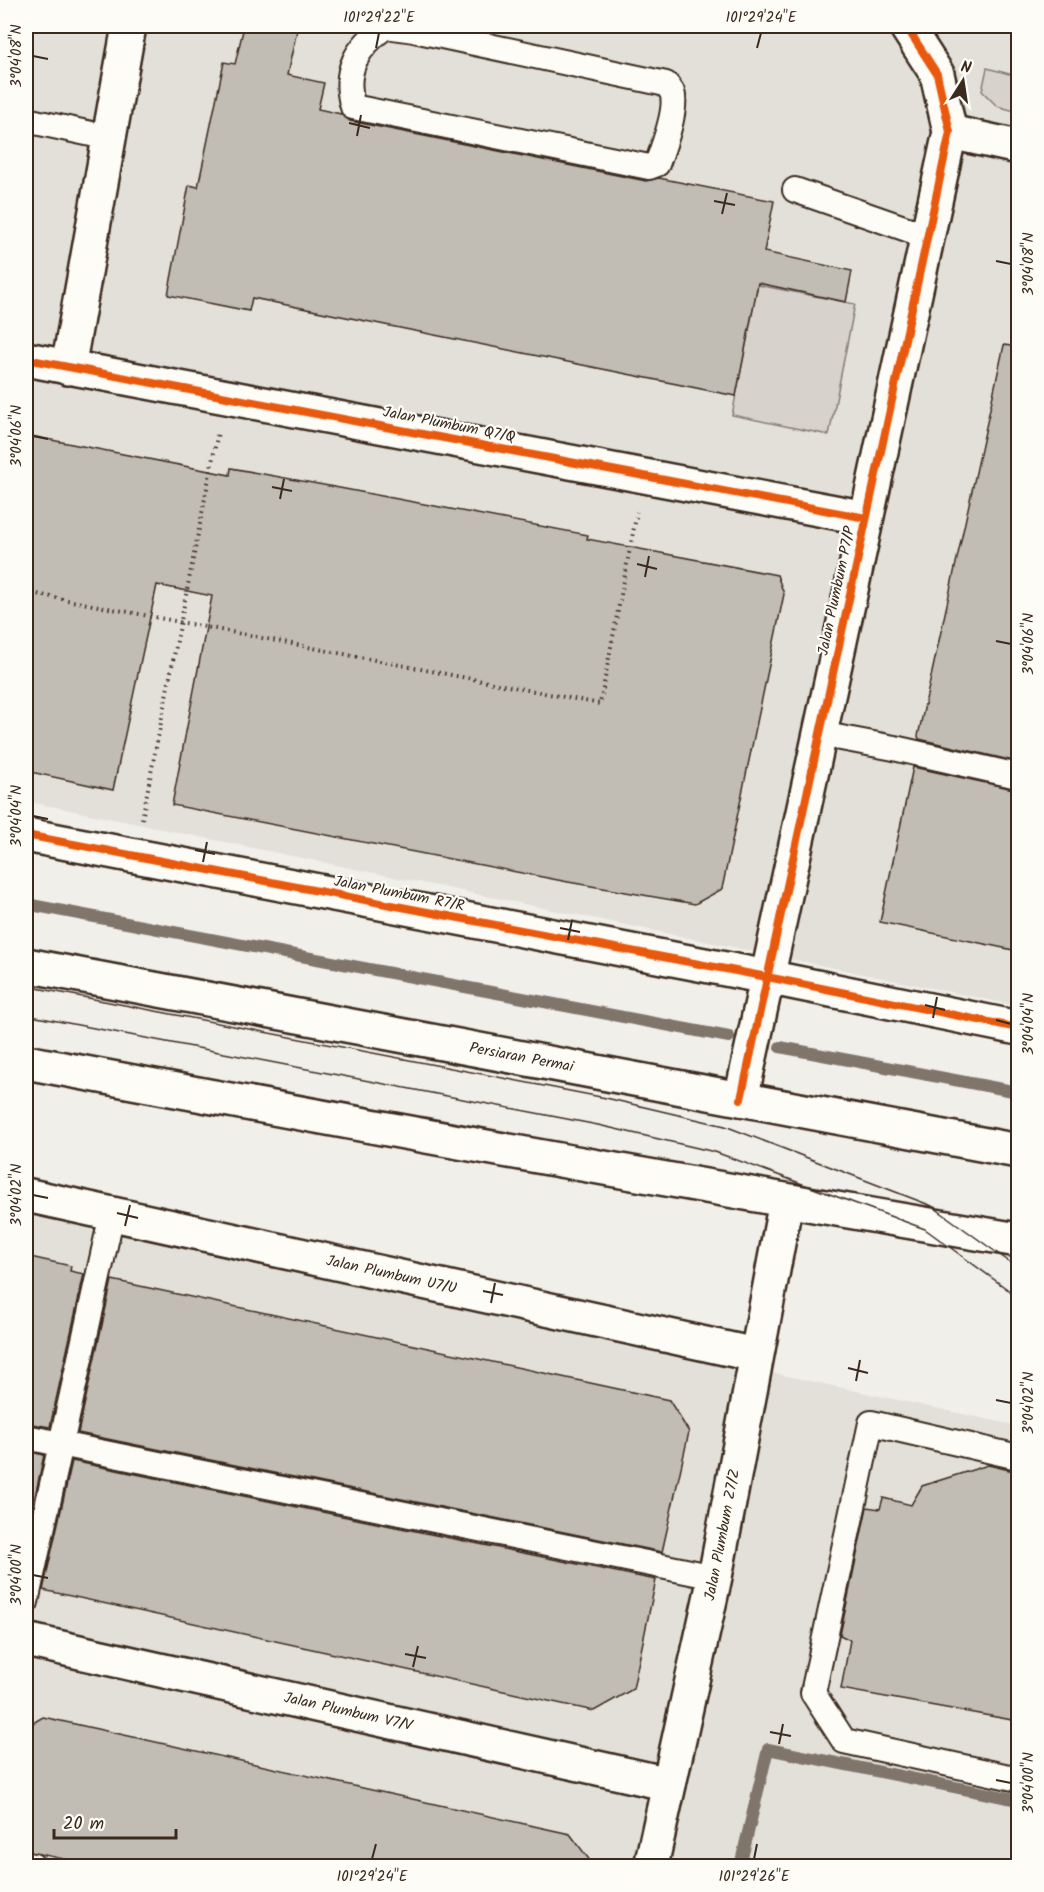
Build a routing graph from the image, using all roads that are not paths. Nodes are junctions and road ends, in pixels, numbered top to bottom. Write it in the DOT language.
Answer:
graph roads {
  1 [pos="129,26"];
  2 [pos="906,26"];
  3 [pos="414,28"];
  4 [pos="26,120"];
  5 [pos="950,132"];
  6 [pos="110,138"];
  7 [pos="1018,147"];
  8 [pos="795,190"];
  9 [pos="927,236"];
  10 [pos="26,359"];
  11 [pos="68,368"];
  12 [pos="866,518"];
  13 [pos="820,734"];
  14 [pos="1018,776"];
  15 [pos="26,836"];
  16 [pos="26,965"];
  17 [pos="767,977"];
  18 [pos="1018,1028"];
  19 [pos="26,1062"];
  20 [pos="741,1099"];
  21 [pos="1018,1151"];
  22 [pos="26,1195"];
  23 [pos="786,1201"];
  24 [pos="112,1214"];
  25 [pos="1018,1240"];
  26 [pos="756,1355"];
  27 [pos="26,1437"];
  28 [pos="61,1445"];
  29 [pos="1018,1457"];
  30 [pos="715,1577"];
  31 [pos="26,1602"];
  32 [pos="26,1640"];
  33 [pos="1018,1779"];
  34 [pos="669,1784"];
  35 [pos="26,1865"];
  36 [pos="33,1866"];
  37 [pos="651,1866"];
  1 -- 6 [label="street"];
  2 -- 5 [label="street, Jalan Plumbum P7/P"];
  3 -- 3 [label="lane"];
  4 -- 6 [label="lane"];
  5 -- 7 [label="street"];
  5 -- 9 [label="street, Jalan Plumbum P7/P"];
  6 -- 11 [label="street"];
  8 -- 9 [label="lane"];
  9 -- 12 [label="street, Jalan Plumbum P7/P"];
  10 -- 11 [label="street, Jalan Plumbum Q7/Q"];
  11 -- 12 [label="street, Jalan Plumbum Q7/Q"];
  12 -- 13 [label="street, Jalan Plumbum P7/P"];
  13 -- 14 [label="lane"];
  13 -- 17 [label="street, Jalan Plumbum P7/P"];
  15 -- 17 [label="street, Jalan Plumbum R7/R"];
  16 -- 20 [label="street, Persiaran Permai"];
  17 -- 18 [label="street, Jalan Plumbum R7/R"];
  17 -- 20 [label="street, Jalan Plumbum P7/P"];
  19 -- 23 [label="street"];
  20 -- 21 [label="street, Persiaran Permai"];
  22 -- 24 [label="street, Jalan Plumbum U7/U"];
  23 -- 25 [label="street"];
  23 -- 26 [label="street, Jalan Plumbum Z7/Z"];
  24 -- 26 [label="street, Jalan Plumbum U7/U"];
  24 -- 28 [label="lane"];
  26 -- 30 [label="street, Jalan Plumbum Z7/Z"];
  27 -- 28 [label="lane"];
  28 -- 30 [label="lane"];
  28 -- 31 [label="lane"];
  29 -- 33 [label="lane"];
  30 -- 34 [label="street, Jalan Plumbum Z7/Z"];
  32 -- 34 [label="street, Jalan Plumbum V7/V"];
  34 -- 37 [label="street, Jalan Plumbum Z7/Z"];
  35 -- 36 [label="lane"];
}
